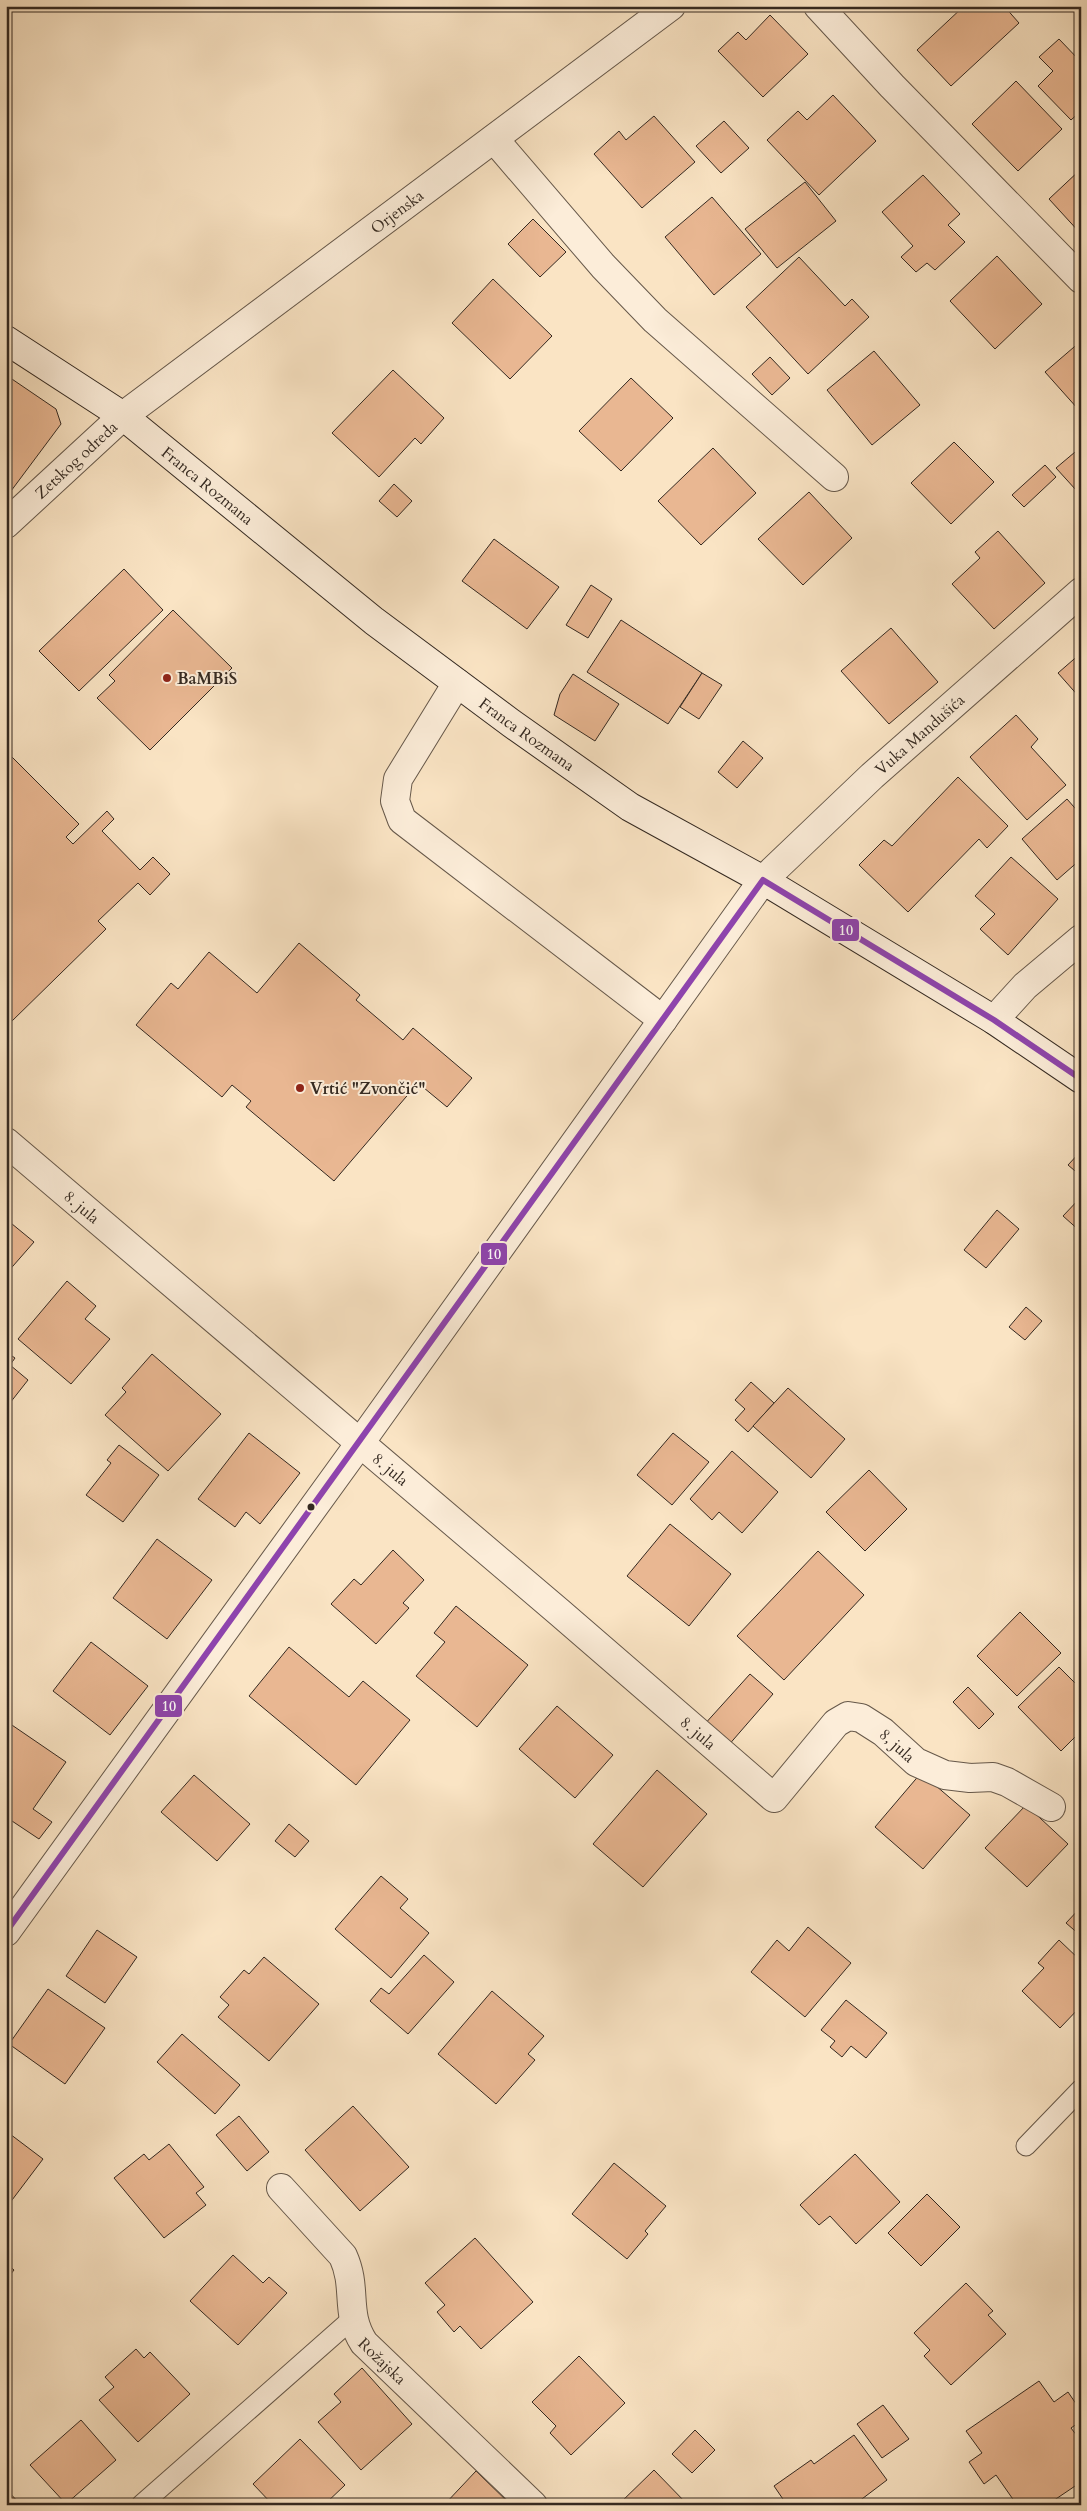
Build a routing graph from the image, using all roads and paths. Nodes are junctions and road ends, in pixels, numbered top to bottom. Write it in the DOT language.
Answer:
graph roads {
  1 [pos="670,6"];
  2 [pos="818,6"];
  3 [pos="494,139"];
  4 [pos="1081,279"];
  5 [pos="6,340"];
  6 [pos="122,416"];
  7 [pos="834,476"];
  8 [pos="6,524"];
  9 [pos="1081,592"];
  10 [pos="457,683"];
  11 [pos="763,880"];
  12 [pos="1081,940"];
  13 [pos="663,1020"];
  14 [pos="994,1020"];
  15 [pos="1081,1079"];
  16 [pos="6,1142"];
  17 [pos="360,1443"];
  18 [pos="774,1798"];
  19 [pos="1050,1807"];
  20 [pos="6,1932"];
  21 [pos="1081,2089"];
  22 [pos="1026,2146"];
  23 [pos="281,2188"];
  24 [pos="352,2319"];
  25 [pos="141,2505"];
  26 [pos="533,2505"];
  1 -- 3 [label="street, Orjenska"];
  2 -- 4 [label="street"];
  3 -- 6 [label="street, Orjenska"];
  3 -- 7 [label="street"];
  5 -- 6 [label="street, Franca Rozmana"];
  6 -- 8 [label="street, Zetskog odreda"];
  6 -- 10 [label="street, Franca Rozmana"];
  9 -- 11 [label="street, Vuka Mandušića"];
  10 -- 11 [label="street, Franca Rozmana"];
  10 -- 13 [label="street"];
  11 -- 13 [label="street, Vuka Mandušića"];
  11 -- 14 [label="street, Franca Rozmana"];
  12 -- 14 [label="street"];
  13 -- 17 [label="street, Vuka Mandušića"];
  14 -- 15 [label="street, Franca Rozmana"];
  16 -- 17 [label="street, 8. jula"];
  17 -- 18 [label="street, 8. jula"];
  17 -- 20 [label="street, Vuka Mandušića"];
  18 -- 19 [label="street, 8, jula"];
  21 -- 22 [label="lane"];
  23 -- 24 [label="street, Rožajska"];
  24 -- 25 [label="lane"];
  24 -- 26 [label="street, Rožajska"];
}
